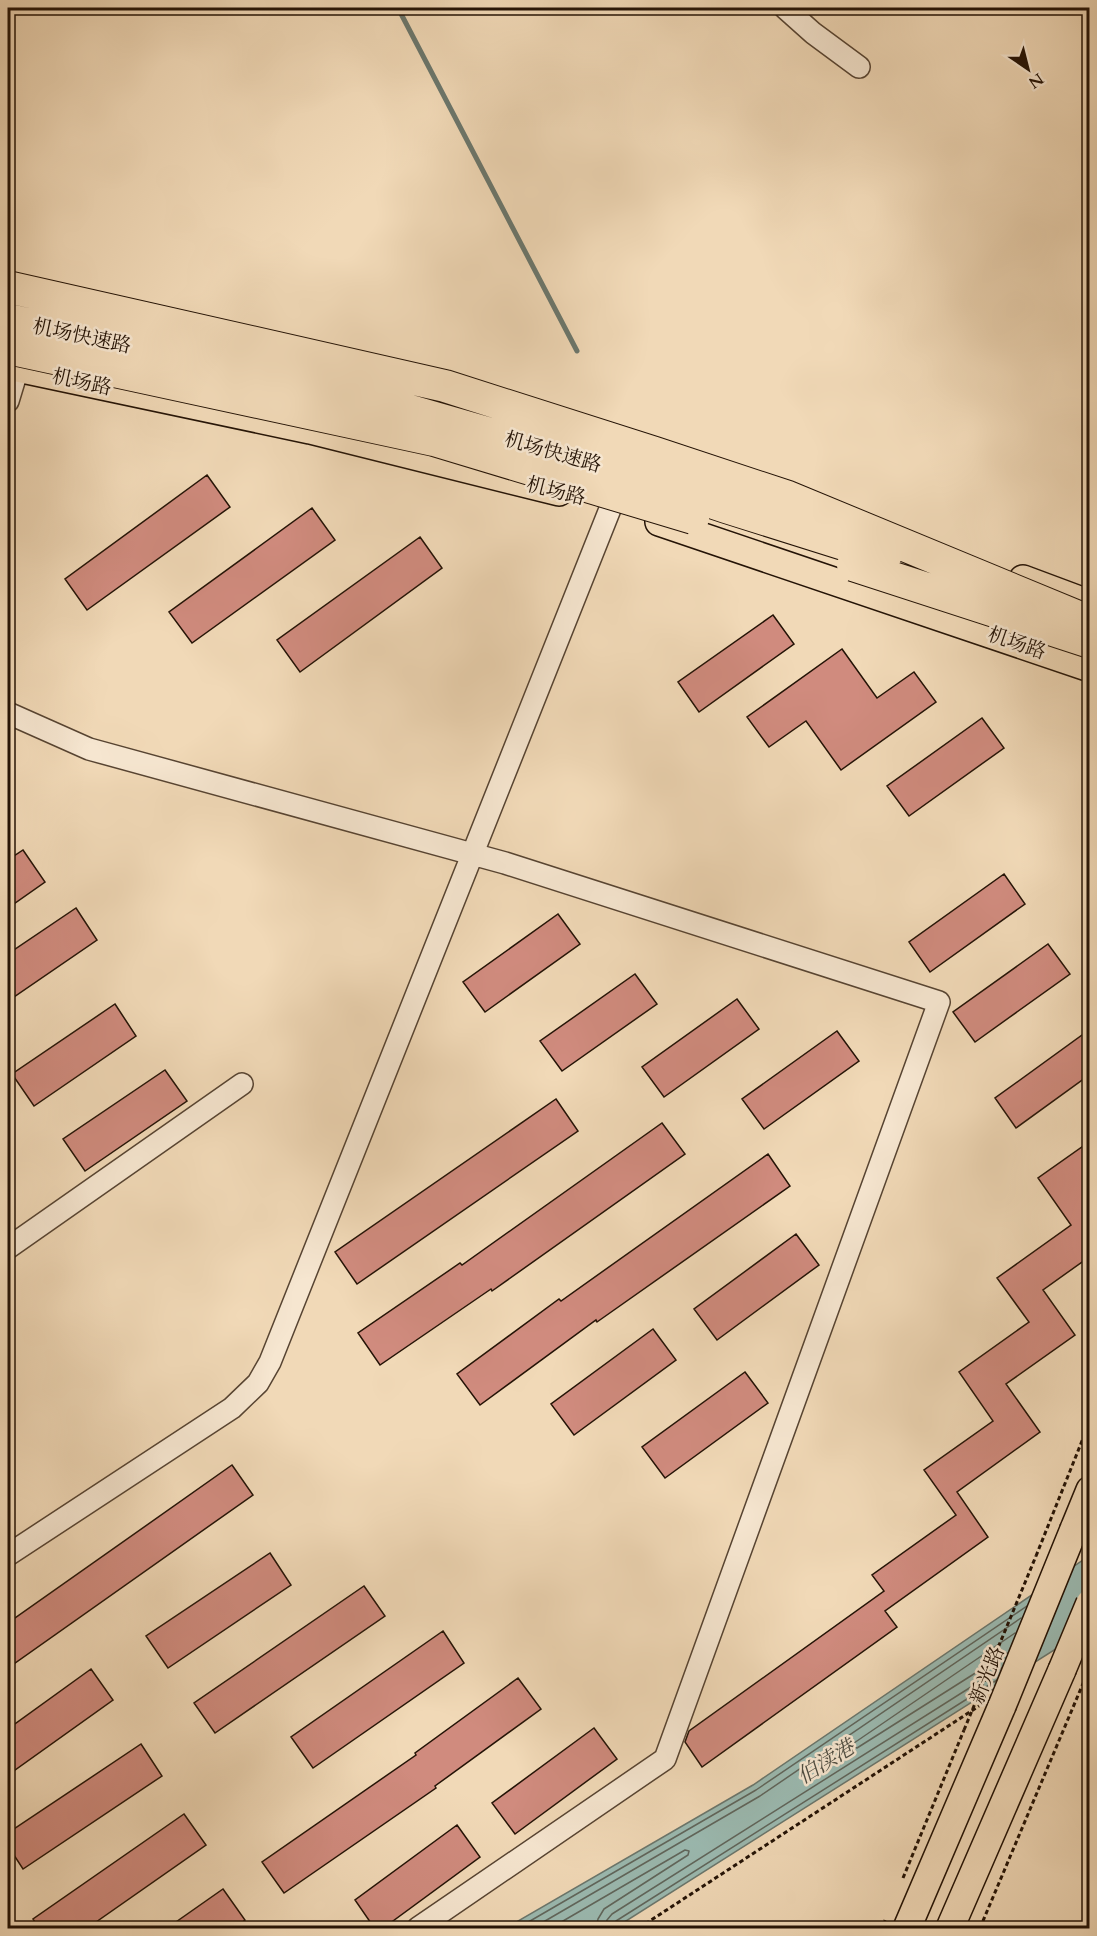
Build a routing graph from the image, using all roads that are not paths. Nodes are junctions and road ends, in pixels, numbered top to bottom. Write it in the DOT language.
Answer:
graph roads {
  1 [pos="784,8"];
  2 [pos="859,67"];
  3 [pos="8,287"];
  4 [pos="8,305"];
  5 [pos="8,320"];
  6 [pos="11,361"];
  7 [pos="8,401"];
  8 [pos="628,462"];
  9 [pos="611,505"];
  10 [pos="1088,621"];
  11 [pos="1089,668"];
  12 [pos="8,713"];
  13 [pos="472,854"];
  14 [pos="242,1084"];
  15 [pos="8,1248"];
  16 [pos="1089,1490"];
  17 [pos="8,1556"];
  18 [pos="1089,1603"];
  19 [pos="897,1923"];
  20 [pos="418,1929"];
  21 [pos="950,1929"];
  1 -- 2 [label="street"];
  3 -- 10 [label="highway, bridge"];
  4 -- 8 [label="main road"];
  5 -- 10 [label="highway, 机场快速路, bridge"];
  6 -- 7 [label="street"];
  6 -- 9 [label="main road, 机场路"];
  6 -- 10 [label="highway, 机场快速路, bridge"];
  8 -- 9 [label="street"];
  8 -- 10 [label="main road"];
  9 -- 11 [label="main road, 机场路"];
  9 -- 13 [label="street"];
  12 -- 13 [label="street"];
  13 -- 17 [label="street"];
  13 -- 20 [label="street"];
  14 -- 15 [label="street"];
  16 -- 19 [label="main road, 新光路, bridge"];
  18 -- 21 [label="main road, bridge"];
}
